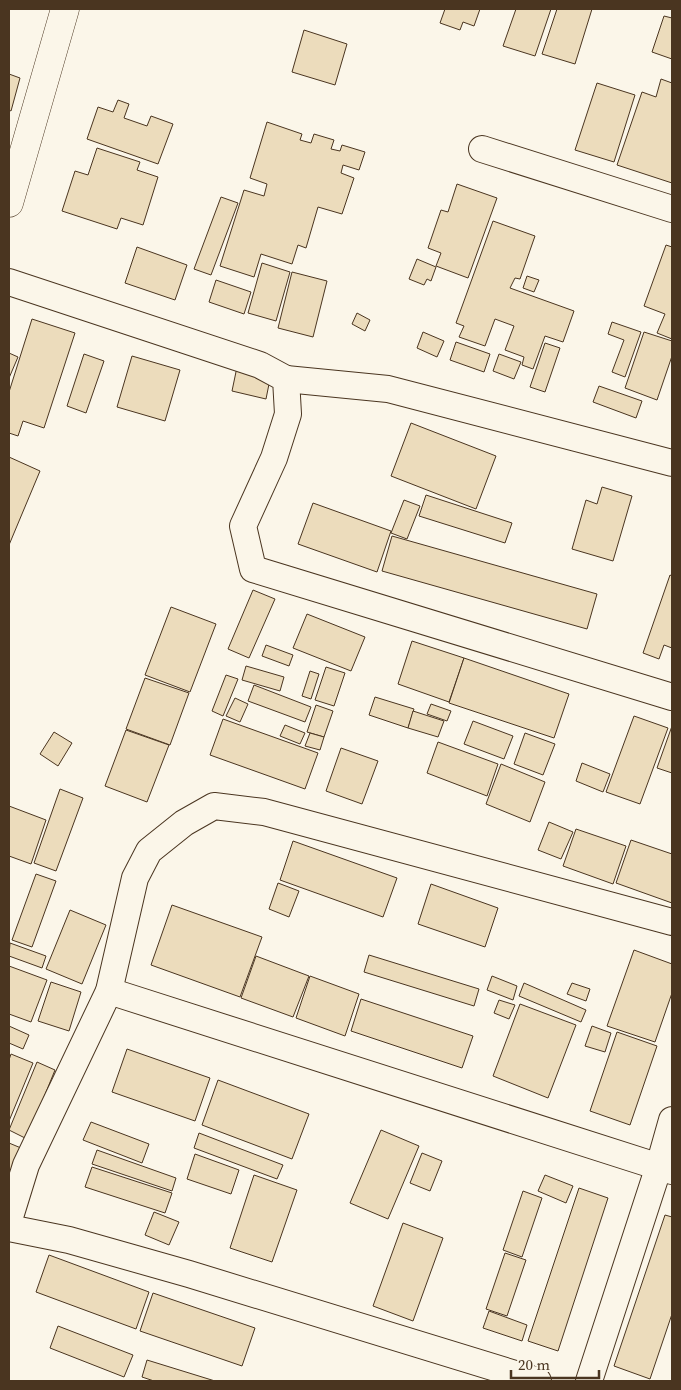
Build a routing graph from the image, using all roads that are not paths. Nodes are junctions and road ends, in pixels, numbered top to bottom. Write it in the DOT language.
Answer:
graph roads {
  1 [pos="65,9"];
  2 [pos="482,149"];
  3 [pos="9,203"];
  4 [pos="672,209"];
  5 [pos="9,282"];
  6 [pos="286,379"];
  7 [pos="672,463"];
  8 [pos="672,697"];
  9 [pos="672,922"];
  10 [pos="108,991"];
  11 [pos="672,1120"];
  12 [pos="666,1169"];
  13 [pos="9,1220"];
  14 [pos="9,1228"];
  15 [pos="538,1381"];
  16 [pos="589,1381"];
  1 -- 3 [label="main road"];
  2 -- 4 [label="street"];
  5 -- 6 [label="street"];
  6 -- 7 [label="street"];
  6 -- 8 [label="street"];
  9 -- 10 [label="street"];
  10 -- 12 [label="street"];
  10 -- 13 [label="street"];
  11 -- 12 [label="street"];
  12 -- 16 [label="street"];
  14 -- 15 [label="street"];
}
